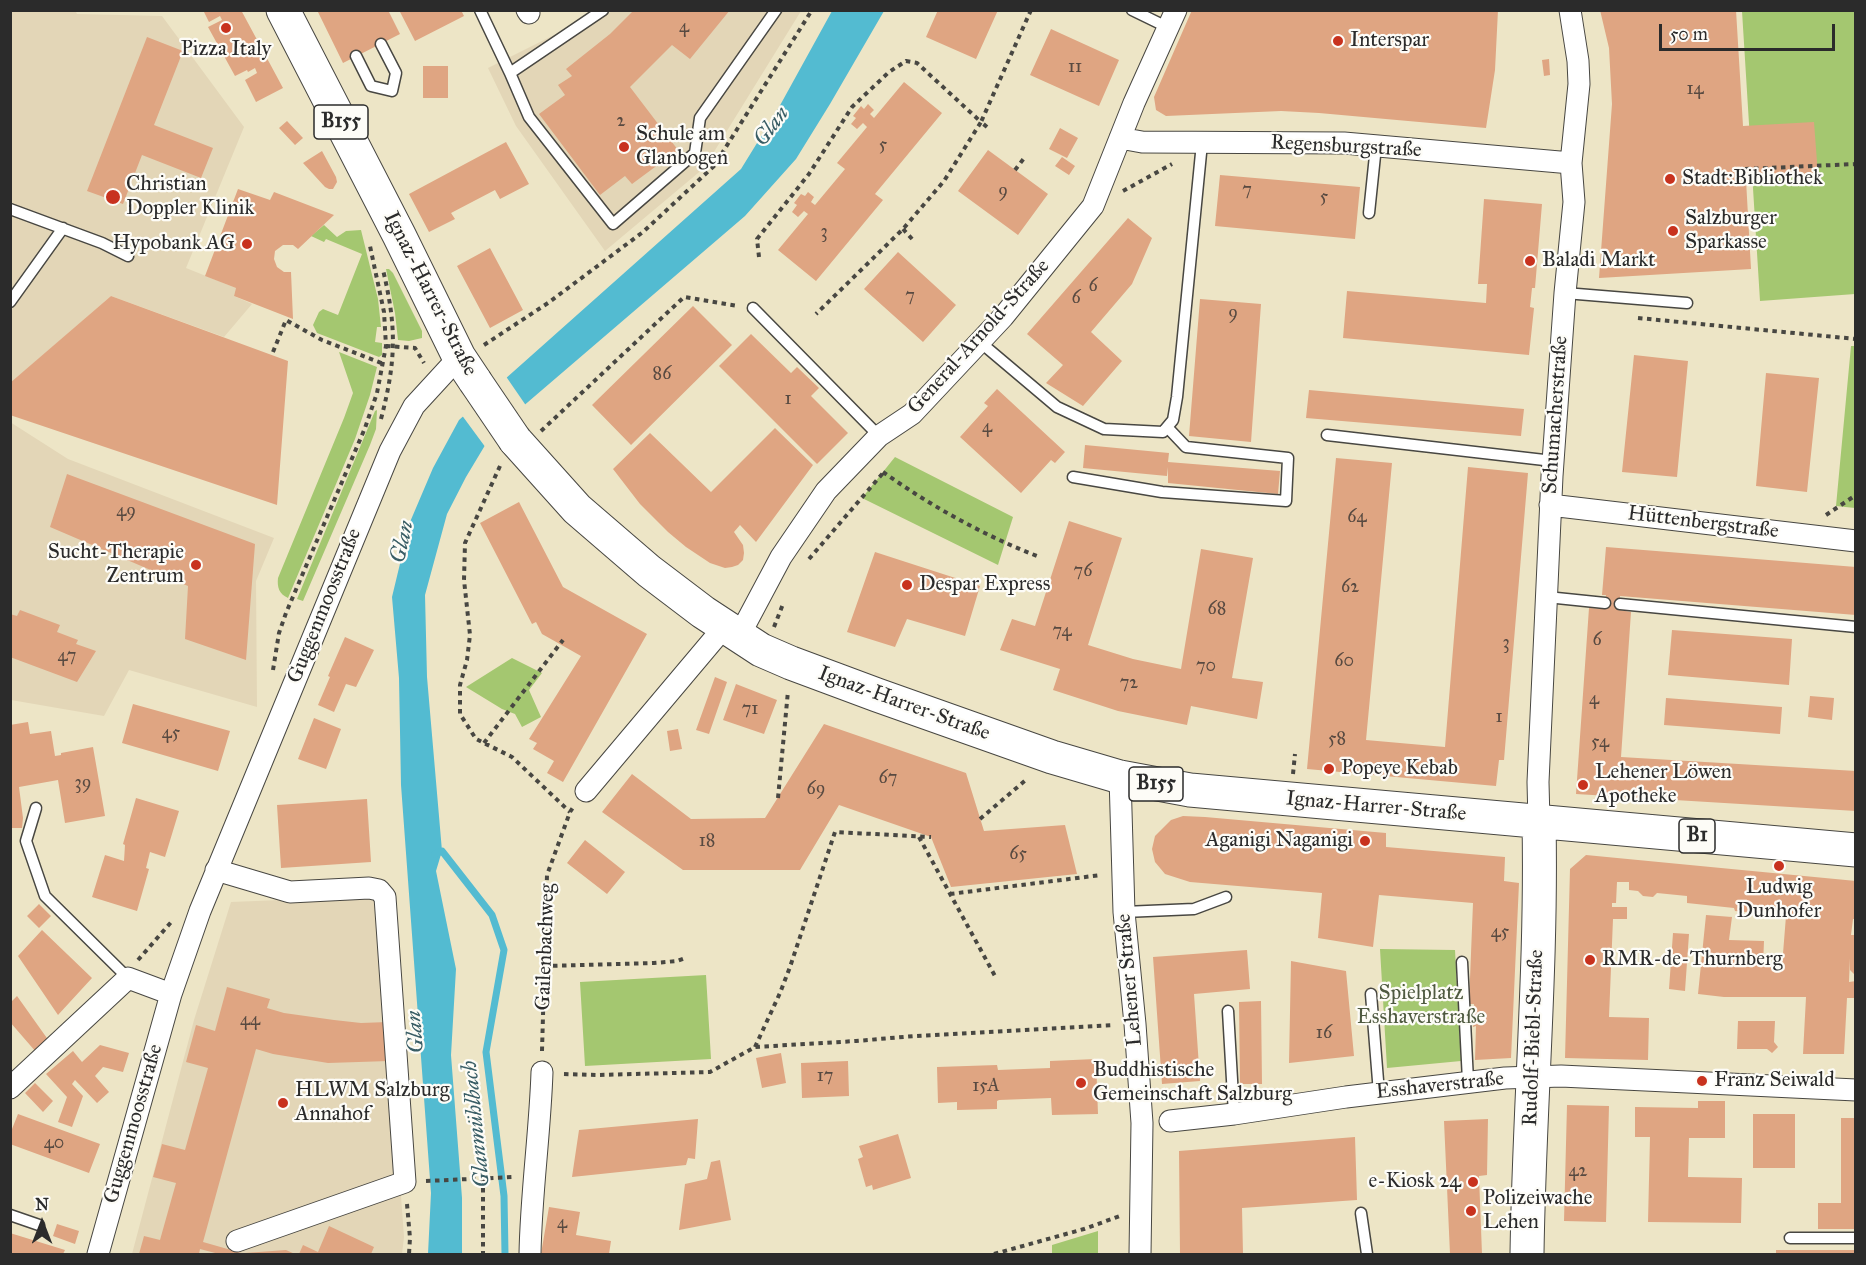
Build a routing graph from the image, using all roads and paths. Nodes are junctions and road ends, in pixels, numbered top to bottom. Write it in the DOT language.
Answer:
graph roads {
  1 [pos="283,10"];
  2 [pos="480,10"];
  3 [pos="603,10"];
  4 [pos="776,10"];
  5 [pos="1031,10"];
  6 [pos="1132,10"];
  7 [pos="1570,10"];
  8 [pos="1173,19"];
  9 [pos="381,44"];
  10 [pos="356,56"];
  11 [pos="510,73"];
  12 [pos="852,107"];
  13 [pos="857,111"];
  14 [pos="981,122"];
  15 [pos="987,127"];
  16 [pos="1120,138"];
  17 [pos="1202,143"];
  18 [pos="1376,146"];
  19 [pos="1025,156"];
  20 [pos="1571,163"];
  21 [pos="1856,164"];
  22 [pos="1015,170"];
  23 [pos="1745,170"];
  24 [pos="793,195"];
  25 [pos="798,198"];
  26 [pos="1093,206"];
  27 [pos="10,209"];
  28 [pos="1369,213"];
  29 [pos="63,228"];
  30 [pos="903,229"];
  31 [pos="913,240"];
  32 [pos="370,246"];
  33 [pos="128,256"];
  34 [pos="759,257"];
  35 [pos="382,265"];
  36 [pos="1565,293"];
  37 [pos="10,302"];
  38 [pos="1687,303"];
  39 [pos="753,308"];
  40 [pos="816,314"];
  41 [pos="1633,318"];
  42 [pos="1856,339"];
  43 [pos="980,342"];
  44 [pos="273,352"];
  45 [pos="384,364"];
  46 [pos="467,369"];
  47 [pos="1167,428"];
  48 [pos="1327,435"];
  49 [pos="879,436"];
  50 [pos="518,441"];
  51 [pos="390,451"];
  52 [pos="863,452"];
  53 [pos="1553,461"];
  54 [pos="883,473"];
  55 [pos="1072,477"];
  56 [pos="1856,495"];
  57 [pos="1550,505"];
  58 [pos="1823,518"];
  59 [pos="1856,542"];
  60 [pos="1037,556"];
  61 [pos="808,561"];
  62 [pos="786,596"];
  63 [pos="1547,597"];
  64 [pos="1605,603"];
  65 [pos="1620,604"];
  66 [pos="1856,627"];
  67 [pos="742,637"];
  68 [pos="563,640"];
  69 [pos="790,663"];
  70 [pos="273,670"];
  71 [pos="484,743"];
  72 [pos="1120,777"];
  73 [pos="1027,779"];
  74 [pos="586,791"];
  75 [pos="778,798"];
  76 [pos="36,808"];
  77 [pos="570,812"];
  78 [pos="980,819"];
  79 [pos="1539,822"];
  80 [pos="918,837"];
  81 [pos="931,837"];
  82 [pos="1856,850"];
  83 [pos="216,870"];
  84 [pos="1102,875"];
  85 [pos="950,894"];
  86 [pos="1226,897"];
  87 [pos="1124,912"];
  88 [pos="684,958"];
  89 [pos="1462,962"];
  90 [pos="544,966"];
  91 [pos="995,976"];
  92 [pos="129,978"];
  93 [pos="171,994"];
  94 [pos="1371,994"];
  95 [pos="1228,1011"];
  96 [pos="1119,1025"];
  97 [pos="755,1047"];
  98 [pos="542,1072"];
  99 [pos="1534,1077"];
  100 [pos="1468,1082"];
  101 [pos="10,1088"];
  102 [pos="1856,1090"];
  103 [pos="1379,1093"];
  104 [pos="1234,1114"];
  105 [pos="1170,1121"];
  106 [pos="506,1178"];
  107 [pos="485,1179"];
  108 [pos="412,1182"];
  109 [pos="1360,1213"];
  110 [pos="10,1215"];
  111 [pos="1121,1215"];
  112 [pos="39,1225"];
  113 [pos="1790,1238"];
  114 [pos="1856,1238"];
  115 [pos="237,1241"];
  116 [pos="98,1254"];
  117 [pos="409,1254"];
  118 [pos="483,1254"];
  119 [pos="530,1254"];
  120 [pos="994,1254"];
  121 [pos="1140,1254"];
  122 [pos="1366,1254"];
  123 [pos="1527,1254"];
  1 -- 46 [label="main road, Ignaz-Harrer-Straße / B155"];
  2 -- 11 [label="lane"];
  3 -- 11 [label="lane"];
  4 -- 11 [label="lane"];
  5 -- 14 [label="path"];
  6 -- 8 [label="lane"];
  7 -- 20 [label="street, Schumacherstraße"];
  8 -- 16 [label="street, General-Arnold-Straße"];
  9 -- 10 [label="lane"];
  12 -- 13 [label="path"];
  12 -- 14 [label="path"];
  12 -- 24 [label="path"];
  14 -- 15 [label="path"];
  14 -- 30 [label="path"];
  16 -- 17 [label="street, Regensburgstraße"];
  16 -- 26 [label="street, General-Arnold-Straße"];
  17 -- 18 [label="street, Regensburgstraße"];
  17 -- 26 [label="path"];
  17 -- 47 [label="lane"];
  18 -- 20 [label="street, Regensburgstraße"];
  18 -- 28 [label="lane"];
  19 -- 22 [label="path"];
  20 -- 36 [label="street, Schumacherstraße"];
  21 -- 23 [label="path"];
  24 -- 25 [label="path"];
  24 -- 34 [label="path"];
  26 -- 43 [label="street, General-Arnold-Straße"];
  27 -- 29 [label="lane"];
  29 -- 33 [label="lane"];
  29 -- 37 [label="lane"];
  30 -- 31 [label="path"];
  30 -- 40 [label="path"];
  32 -- 45 [label="path"];
  35 -- 51 [label="path"];
  36 -- 38 [label="lane"];
  36 -- 53 [label="street, Schumacherstraße"];
  39 -- 49 [label="lane"];
  39 -- 50 [label="path"];
  41 -- 42 [label="path"];
  43 -- 47 [label="lane"];
  43 -- 49 [label="street, General-Arnold-Straße"];
  44 -- 45 [label="path"];
  45 -- 70 [label="path"];
  46 -- 50 [label="main road, Ignaz-Harrer-Straße / B155, bridge"];
  46 -- 51 [label="street, Guggenmoosstraße"];
  47 -- 55 [label="lane"];
  48 -- 53 [label="lane"];
  49 -- 52 [label="street, General-Arnold-Straße"];
  50 -- 67 [label="main road, Ignaz-Harrer-Straße / B155"];
  50 -- 71 [label="path"];
  51 -- 83 [label="street, Guggenmoosstraße"];
  52 -- 54 [label="path"];
  52 -- 67 [label="street, General-Arnold-Straße"];
  53 -- 57 [label="street, Schumacherstraße"];
  54 -- 60 [label="path"];
  54 -- 61 [label="path"];
  56 -- 58 [label="path"];
  57 -- 59 [label="street, Hüttenbergstraße"];
  57 -- 63 [label="street, Schumacherstraße"];
  62 -- 67 [label="path"];
  63 -- 64 [label="lane"];
  63 -- 79 [label="street, Schumacherstraße"];
  65 -- 66 [label="lane"];
  67 -- 69 [label="main road, Ignaz-Harrer-Straße / B155"];
  67 -- 74 [label="street"];
  68 -- 71 [label="path"];
  69 -- 72 [label="main road, Ignaz-Harrer-Straße / B155"];
  69 -- 75 [label="path"];
  71 -- 77 [label="path"];
  72 -- 79 [label="main road, Ignaz-Harrer-Straße / B155"];
  72 -- 87 [label="street, Lehener Straße"];
  73 -- 78 [label="path"];
  74 -- 77 [label="path, Gailenbachweg"];
  76 -- 92 [label="lane"];
  77 -- 90 [label="path, Gailenbachweg"];
  79 -- 82 [label="main road, Ignaz-Harrer-Straße / B1"];
  79 -- 99 [label="main road, Rudolf-Biebl-Straße"];
  80 -- 81 [label="path"];
  80 -- 85 [label="path"];
  80 -- 97 [label="path"];
  83 -- 93 [label="street, Guggenmoosstraße"];
  83 -- 108 [label="street"];
  84 -- 85 [label="path"];
  85 -- 91 [label="path"];
  86 -- 87 [label="lane"];
  87 -- 121 [label="street, Lehener Straße"];
  88 -- 90 [label="path"];
  89 -- 100 [label="lane"];
  90 -- 98 [label="path, Gailenbachweg"];
  92 -- 93 [label="street"];
  92 -- 101 [label="street"];
  93 -- 116 [label="street, Guggenmoosstraße"];
  94 -- 103 [label="lane"];
  95 -- 104 [label="lane"];
  96 -- 97 [label="path"];
  97 -- 98 [label="path"];
  98 -- 119 [label="street"];
  99 -- 100 [label="street, Esshaverstraße"];
  99 -- 102 [label="street, Esshaverstraße"];
  99 -- 123 [label="main road, Rudolf-Biebl-Straße"];
  100 -- 103 [label="street, Esshaverstraße"];
  103 -- 104 [label="street, Esshaverstraße"];
  104 -- 105 [label="street, Esshaverstraße"];
  106 -- 107 [label="path"];
  107 -- 108 [label="path"];
  107 -- 118 [label="path"];
  108 -- 115 [label="street"];
  108 -- 117 [label="path"];
  109 -- 122 [label="lane"];
  110 -- 112 [label="lane"];
  111 -- 120 [label="path"];
  113 -- 114 [label="lane"];
}
